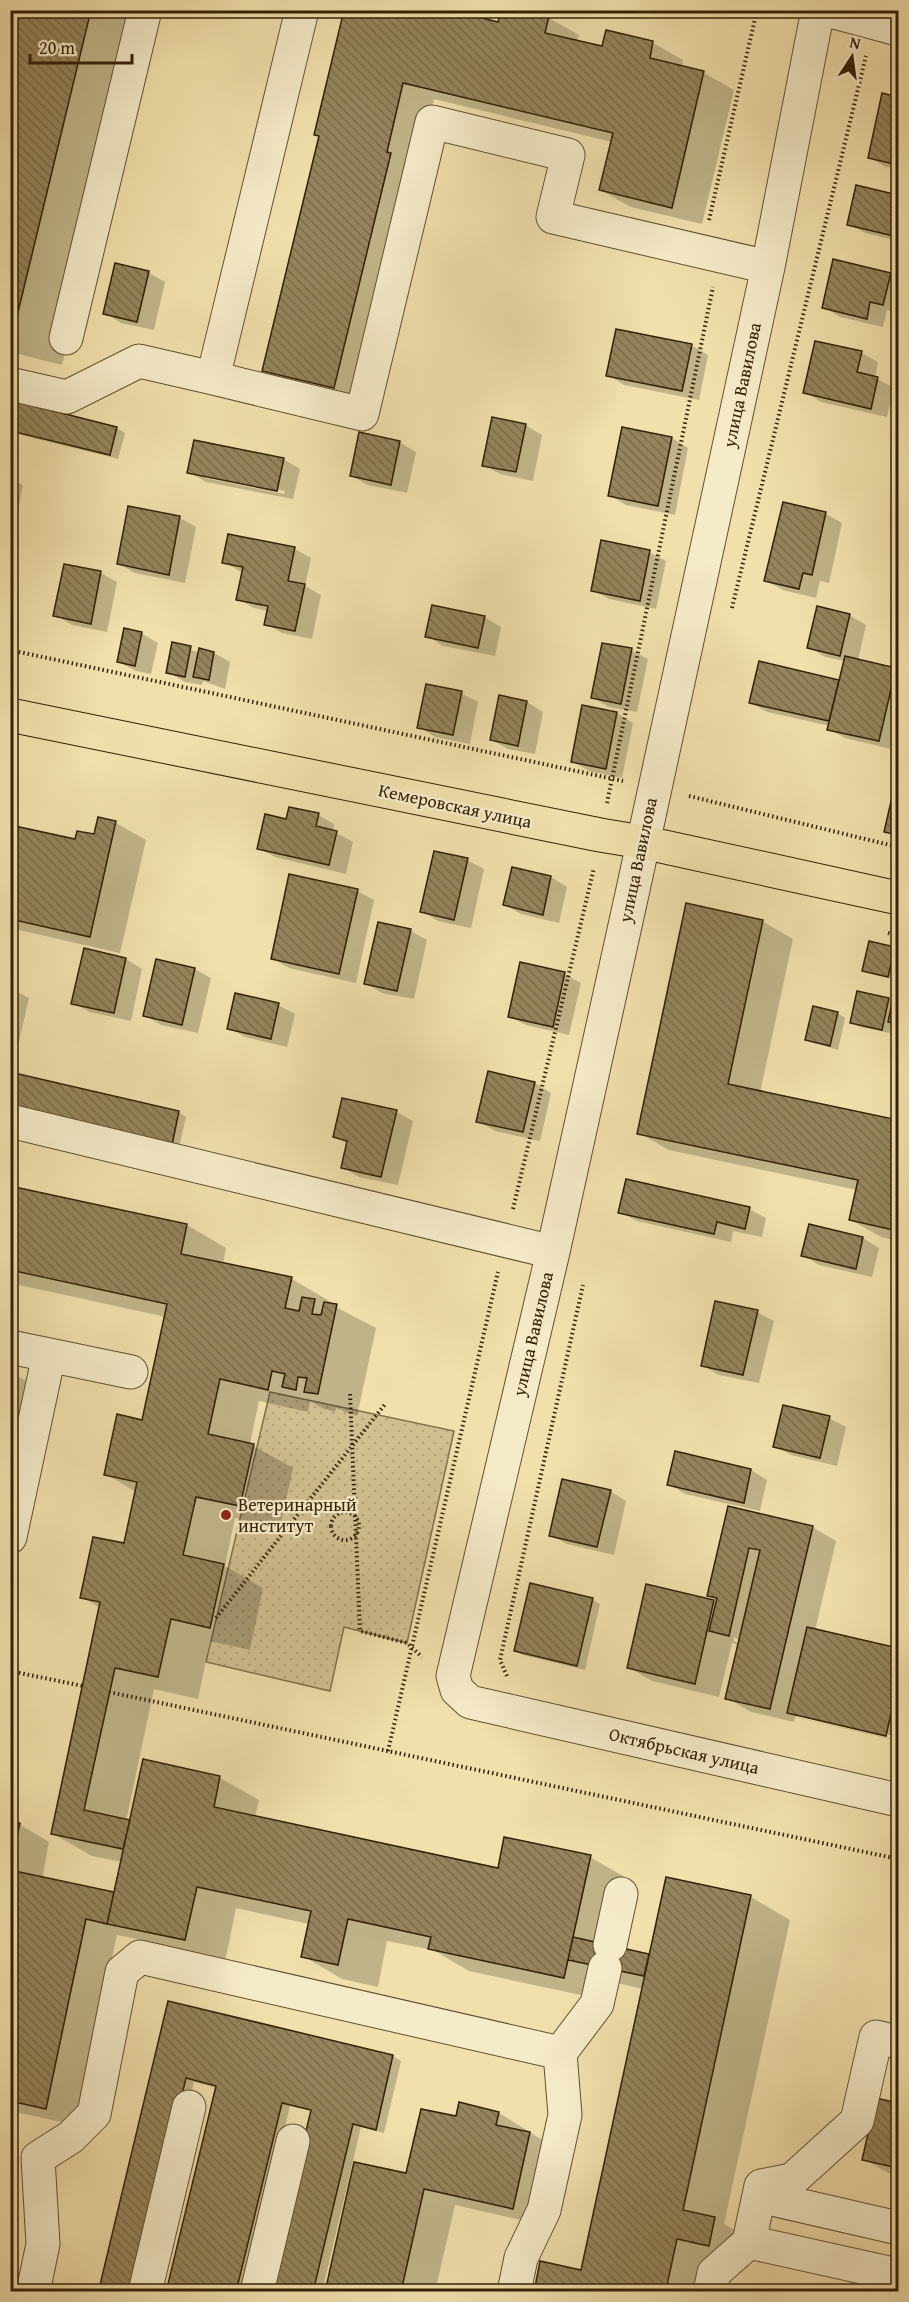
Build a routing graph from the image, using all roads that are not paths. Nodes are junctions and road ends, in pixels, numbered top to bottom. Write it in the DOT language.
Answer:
graph roads {
  1 [pos="145,10"];
  2 [pos="302,10"];
  3 [pos="818,10"];
  4 [pos="827,10"];
  5 [pos="886,26"];
  6 [pos="768,267"];
  7 [pos="66,338"];
  8 [pos="213,378"];
  9 [pos="10,384"];
  10 [pos="10,715"];
  11 [pos="642,842"];
  12 [pos="898,898"];
  13 [pos="10,1121"];
  14 [pos="553,1251"];
  15 [pos="10,1347"];
  16 [pos="49,1355"];
  17 [pos="131,1372"];
  18 [pos="10,1537"];
  19 [pos="464,1696"];
  20 [pos="898,1800"];
  21 [pos="621,1894"];
  22 [pos="898,2042"];
  23 [pos="560,2053"];
  24 [pos="189,2106"];
  25 [pos="293,2141"];
  26 [pos="24,2156"];
  27 [pos="759,2196"];
  28 [pos="898,2228"];
  29 [pos="749,2242"];
  30 [pos="898,2275"];
  31 [pos="33,2292"];
  32 [pos="145,2292"];
  33 [pos="256,2292"];
  34 [pos="514,2292"];
  35 [pos="710,2292"];
  1 -- 7 [label="street"];
  2 -- 8 [label="street"];
  3 -- 6 [label="street, улица Вавилова"];
  4 -- 5 [label="street"];
  6 -- 8 [label="street"];
  6 -- 11 [label="street, улица Вавилова"];
  8 -- 9 [label="street"];
  10 -- 11 [label="main road, Кемеровская улица"];
  11 -- 12 [label="main road, Кемеровская улица"];
  11 -- 14 [label="street, улица Вавилова"];
  13 -- 14 [label="street"];
  14 -- 19 [label="street, улица Вавилова"];
  15 -- 16 [label="street"];
  16 -- 17 [label="street"];
  16 -- 18 [label="street"];
  19 -- 20 [label="street, Октябрьская улица"];
  21 -- 23 [label="street"];
  22 -- 27 [label="street"];
  23 -- 26 [label="street"];
  23 -- 34 [label="street"];
  24 -- 32 [label="street"];
  25 -- 33 [label="street"];
  26 -- 31 [label="street"];
  27 -- 28 [label="street"];
  27 -- 29 [label="street"];
  29 -- 30 [label="street"];
  29 -- 35 [label="street"];
}
